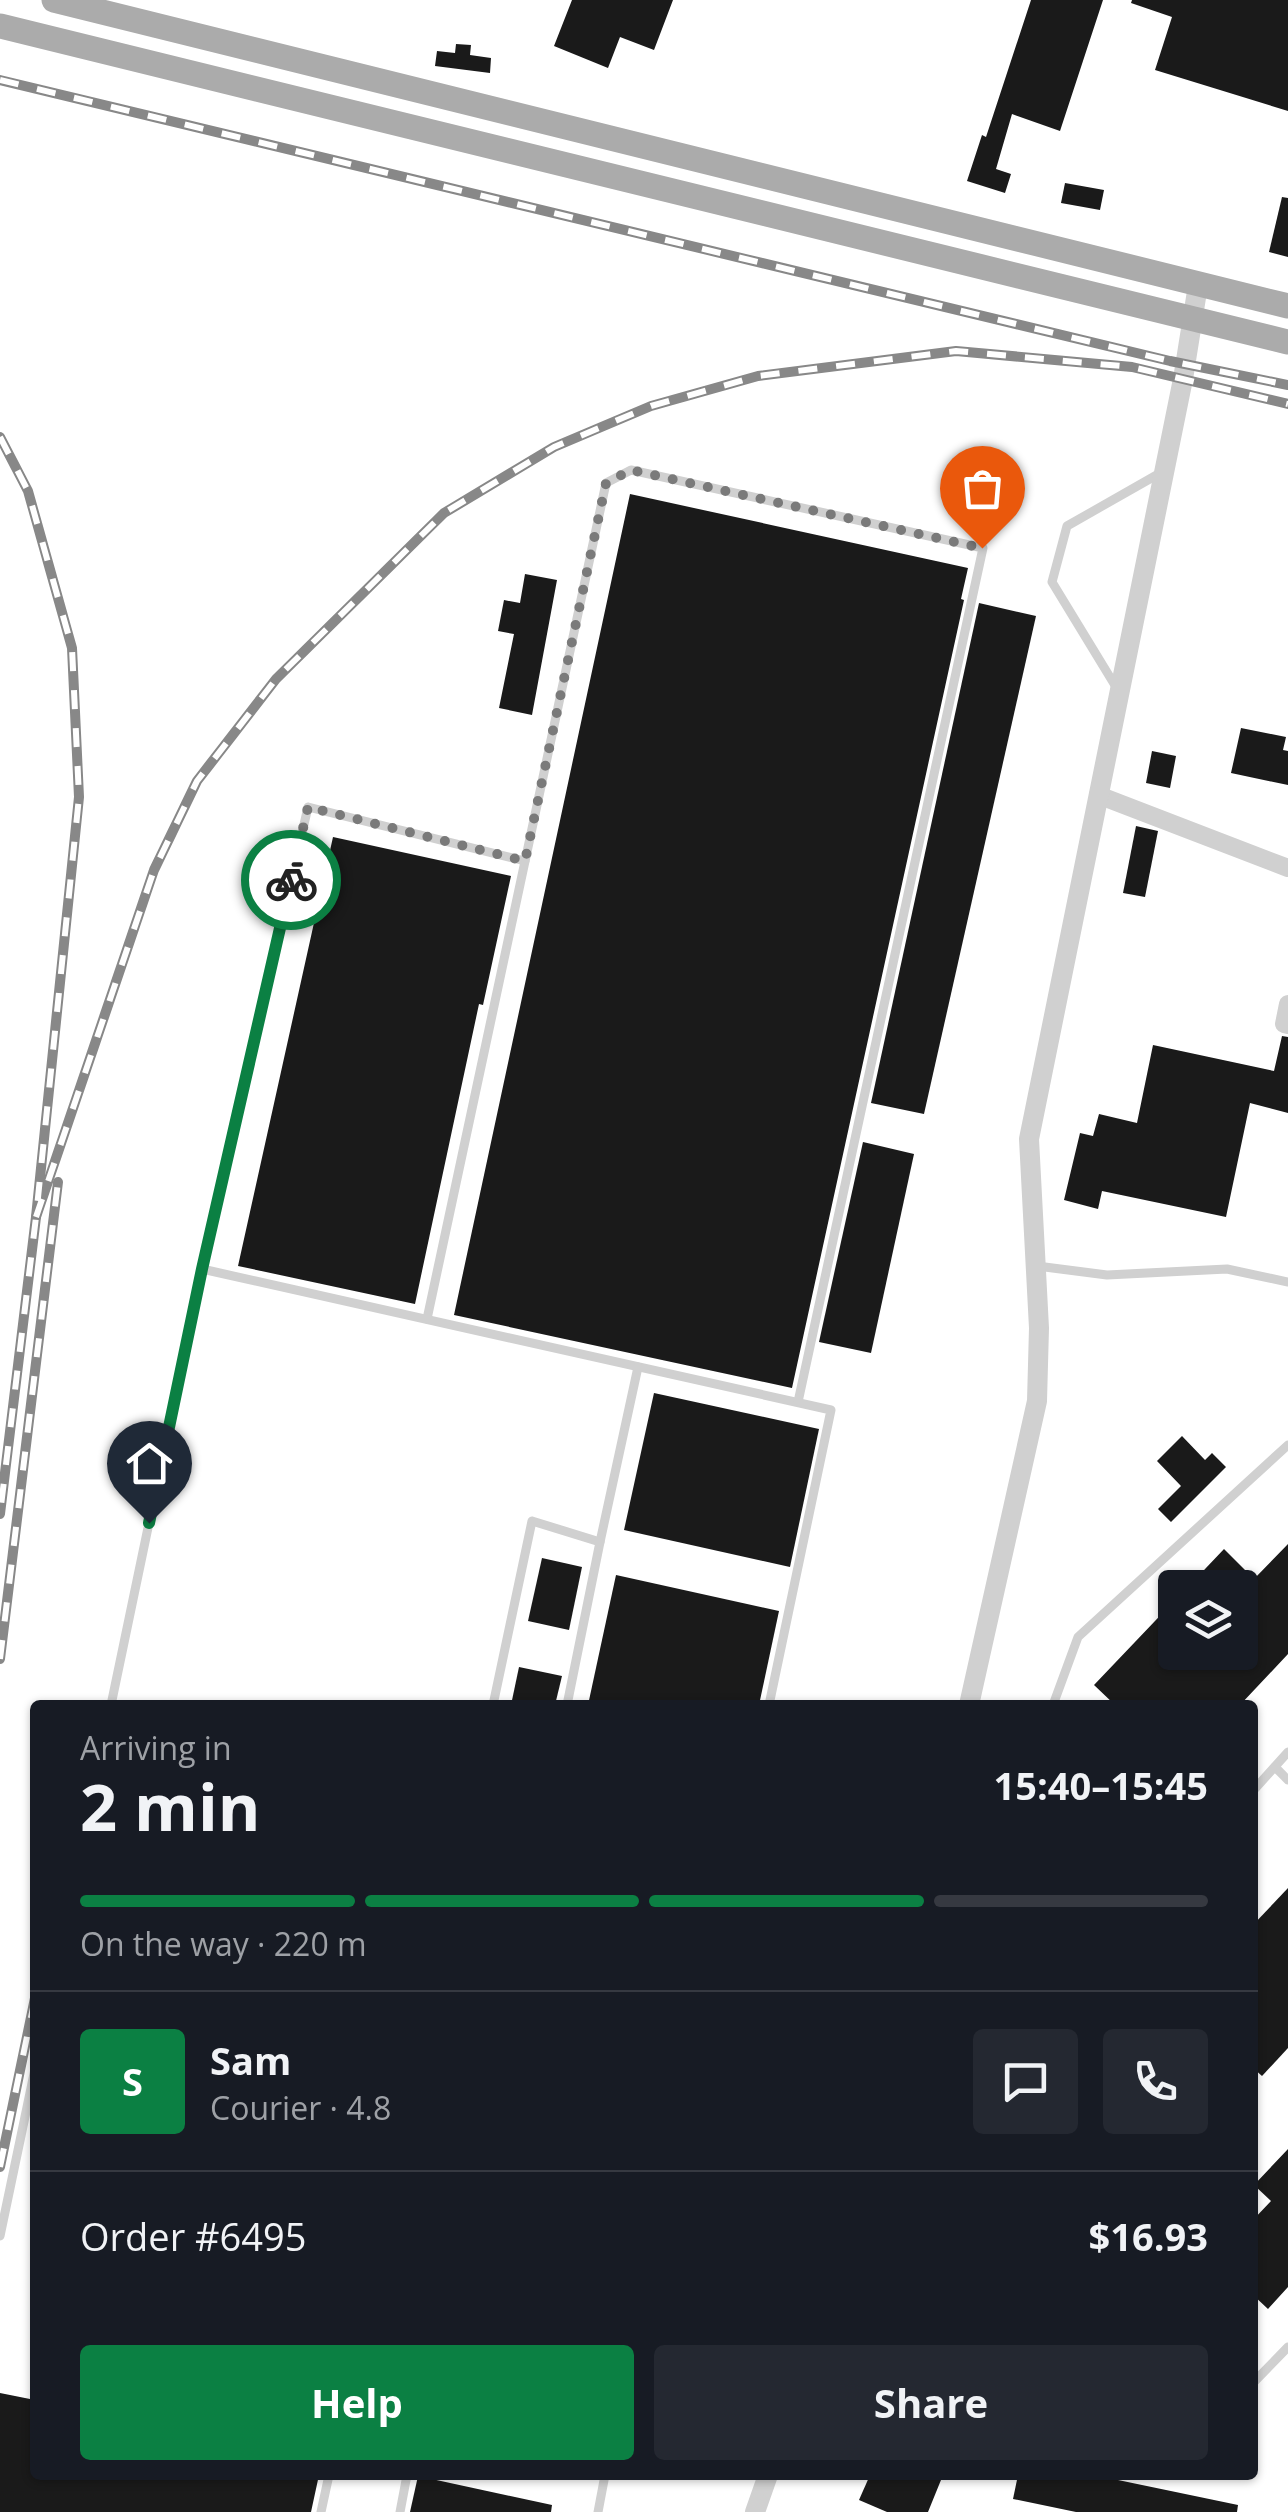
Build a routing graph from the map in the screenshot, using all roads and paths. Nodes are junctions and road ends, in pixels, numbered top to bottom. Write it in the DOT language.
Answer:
graph roads {
  1 [pos="54,0"];
  2 [pos="0,26"];
  3 [pos="1198,285"];
  4 [pos="1288,306"];
  5 [pos="1192,320"];
  6 [pos="1288,342"];
  7 [pos="1164,471"];
  8 [pos="1119,693"];
  9 [pos="1098,795"];
  10 [pos="525,861"];
  11 [pos="1288,868"];
  12 [pos="1288,1004"];
  13 [pos="1288,1025"];
  14 [pos="1035,1266"];
  15 [pos="202,1269"];
  16 [pos="1288,1282"];
  17 [pos="427,1320"];
  18 [pos="638,1366"];
  19 [pos="798,1402"];
  20 [pos="1288,1445"];
  21 [pos="600,1542"];
  22 [pos="112,1700"];
  23 [pos="494,1700"];
  24 [pos="567,1700"];
  25 [pos="770,1700"];
  26 [pos="970,1700"];
  27 [pos="1055,1700"];
  28 [pos="1288,1752"];
  29 [pos="1275,1766"];
  30 [pos="1288,1780"];
  31 [pos="1258,1785"];
  32 [pos="30,2092"];
  33 [pos="0,2236"];
  34 [pos="1288,2347"];
  35 [pos="1258,2378"];
  36 [pos="328,2480"];
  37 [pos="406,2480"];
  38 [pos="605,2480"];
  39 [pos="766,2480"];
  40 [pos="322,2512"];
  41 [pos="400,2512"];
  42 [pos="598,2512"];
  43 [pos="755,2512"];
  1 -- 3 [label="main road"];
  2 -- 5 [label="main road"];
  3 -- 4 [label="main road"];
  3 -- 5 [label="street"];
  5 -- 6 [label="main road"];
  5 -- 7 [label="street"];
  7 -- 8 [label="street"];
  7 -- 8 [label="lane"];
  8 -- 9 [label="street"];
  9 -- 11 [label="street"];
  9 -- 14 [label="street"];
  10 -- 15 [label="lane"];
  10 -- 17 [label="lane"];
  10 -- 19 [label="lane"];
  12 -- 13 [label="street"];
  14 -- 16 [label="lane"];
  14 -- 26 [label="street"];
  15 -- 17 [label="lane"];
  15 -- 22 [label="lane"];
  17 -- 18 [label="lane"];
  18 -- 19 [label="lane"];
  18 -- 21 [label="lane"];
  19 -- 25 [label="lane"];
  20 -- 27 [label="lane"];
  21 -- 23 [label="lane"];
  21 -- 24 [label="lane"];
  28 -- 29 [label="lane"];
  29 -- 30 [label="lane"];
  29 -- 31 [label="lane"];
  32 -- 33 [label="lane"];
  34 -- 35 [label="lane"];
  36 -- 40 [label="lane"];
  37 -- 41 [label="lane"];
  38 -- 42 [label="lane"];
  39 -- 43 [label="street"];
}
